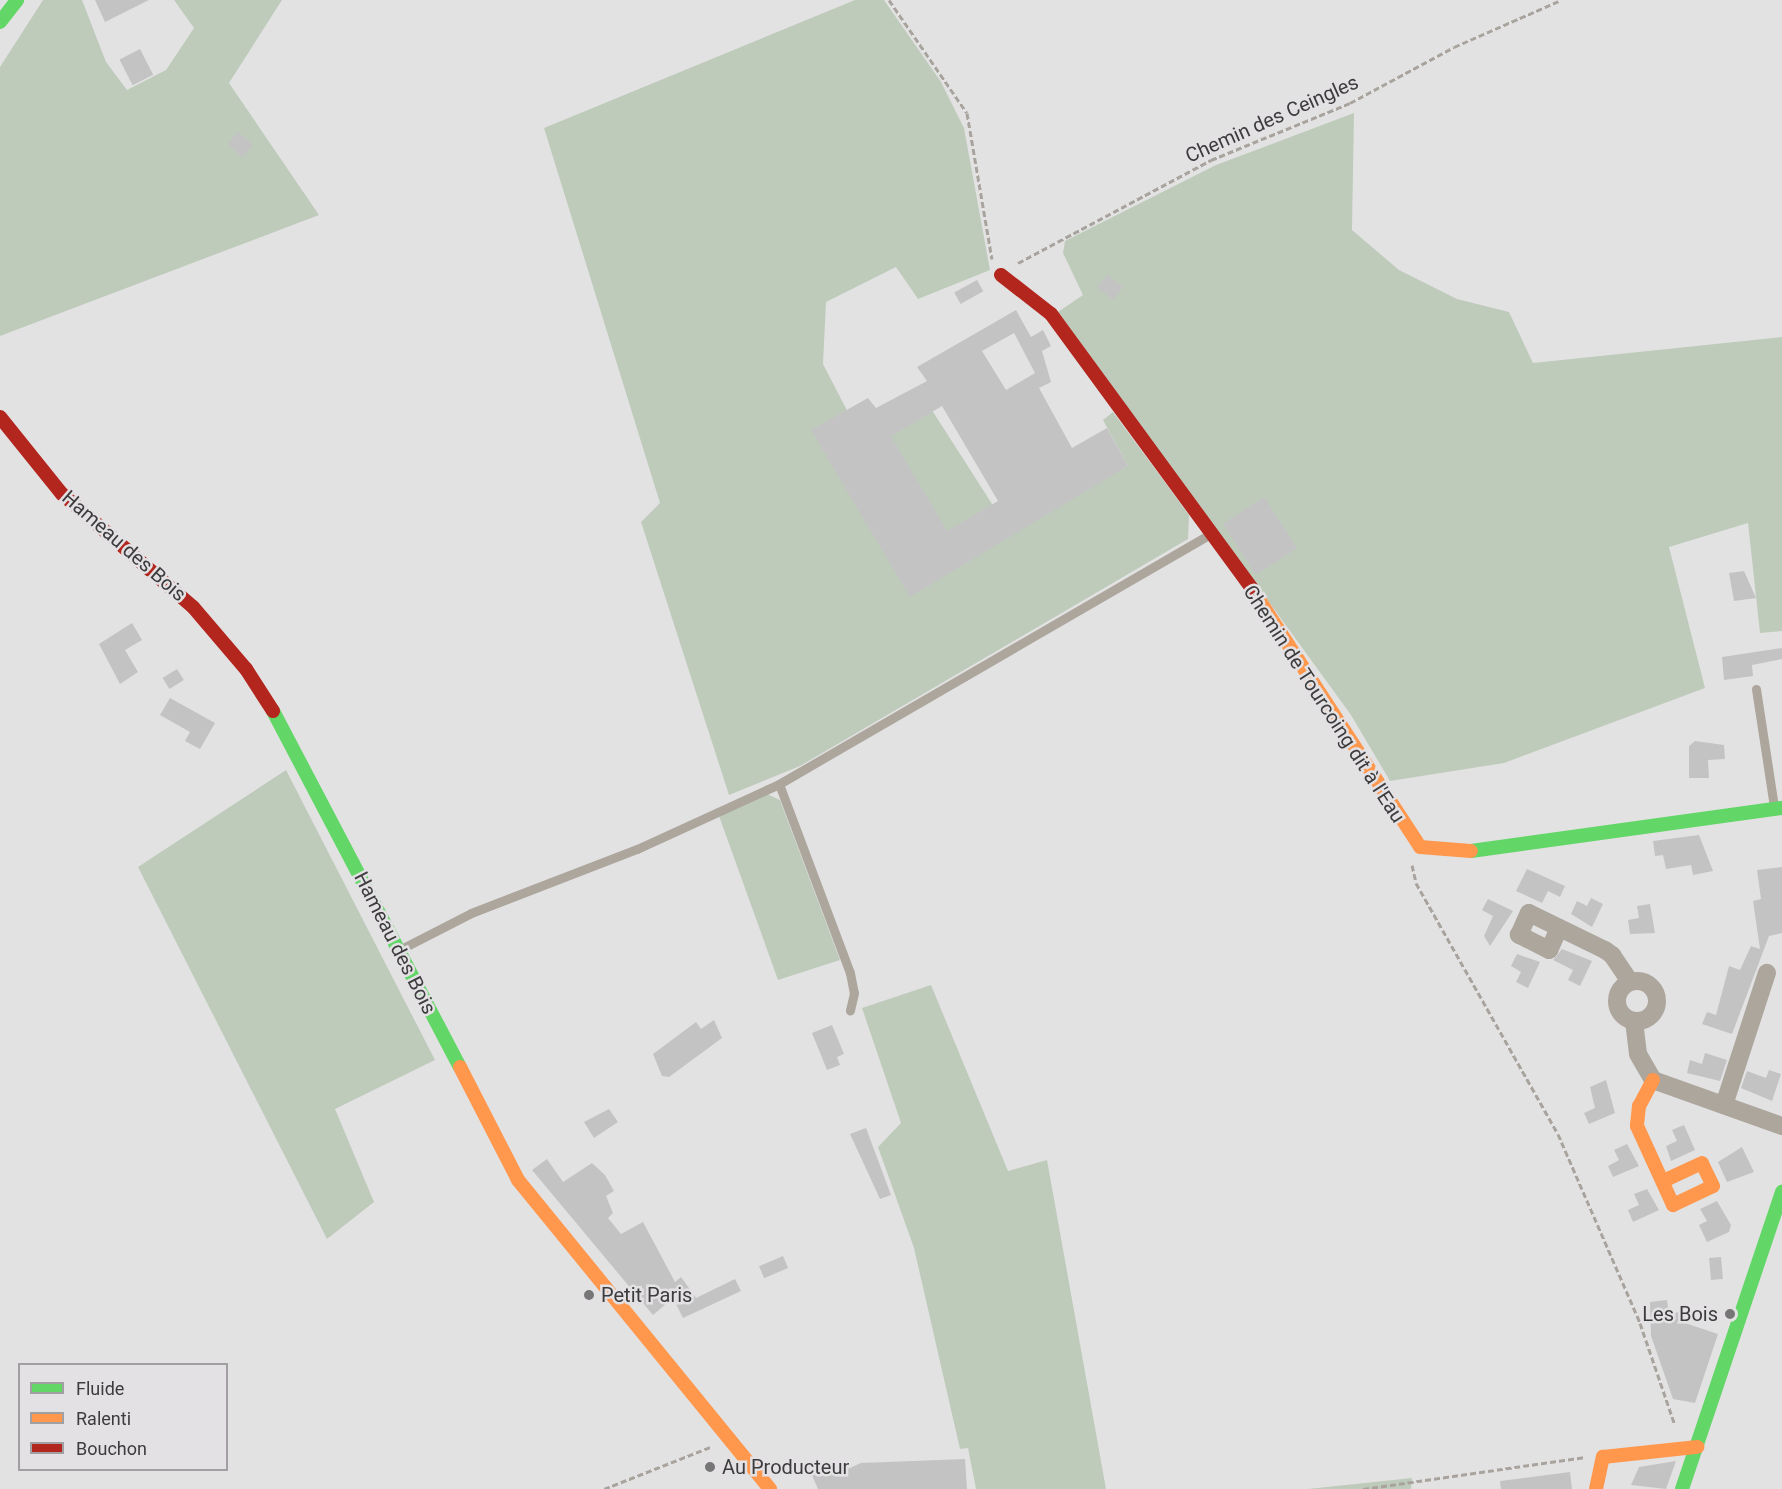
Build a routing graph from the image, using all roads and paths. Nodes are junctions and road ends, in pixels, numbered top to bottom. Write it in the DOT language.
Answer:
graph roads {
  1 [pos="16,0"];
  2 [pos="889,0"];
  3 [pos="1561,0"];
  4 [pos="0,22"];
  5 [pos="1001,275"];
  6 [pos="0,417"];
  7 [pos="1211,533"];
  8 [pos="1756,690"];
  9 [pos="779,784"];
  10 [pos="1778,807"];
  11 [pos="1420,848"];
  12 [pos="1559,928"];
  13 [pos="399,950"];
  14 [pos="1767,973"];
  15 [pos="1630,982"];
  16 [pos="850,1011"];
  17 [pos="1634,1021"];
  18 [pos="1653,1080"];
  19 [pos="1724,1105"];
  20 [pos="1782,1126"];
  21 [pos="1662,1182"];
  22 [pos="1782,1191"];
  23 [pos="1782,1228"];
  24 [pos="1738,1330"];
  25 [pos="731,1438"];
  26 [pos="1682,1444"];
  27 [pos="1697,1448"];
  28 [pos="1603,1457"];
  29 [pos="604,1489"];
  30 [pos="770,1489"];
  31 [pos="1363,1489"];
  32 [pos="1596,1489"];
  33 [pos="1682,1489"];
  1 -- 4 [label="street"];
  2 -- 5 [label="path"];
  3 -- 5 [label="path, Chemin des Ceingles"];
  5 -- 7 [label="street, Chemin de Tourcoing dit à l'Eau"];
  6 -- 13 [label="street, Hameau des Bois"];
  7 -- 9 [label="lane"];
  7 -- 11 [label="street, Chemin de Tourcoing dit à l'Eau"];
  8 -- 10 [label="lane"];
  9 -- 13 [label="lane"];
  9 -- 16 [label="lane"];
  10 -- 11 [label="street"];
  11 -- 26 [label="path"];
  12 -- 15 [label="street"];
  13 -- 25 [label="street, Hameau des Bois"];
  14 -- 19 [label="street"];
  15 -- 17 [label="street"];
  15 -- 17 [label="street"];
  17 -- 18 [label="street"];
  18 -- 19 [label="street"];
  18 -- 21 [label="street"];
  19 -- 20 [label="street"];
  22 -- 24 [label="street"];
  23 -- 24 [label="street"];
  24 -- 27 [label="street"];
  25 -- 29 [label="path"];
  25 -- 30 [label="street, Hameau des Bois"];
  26 -- 27 [label="street"];
  26 -- 28 [label="street"];
  27 -- 33 [label="street"];
  28 -- 31 [label="path"];
  28 -- 32 [label="street"];
}
